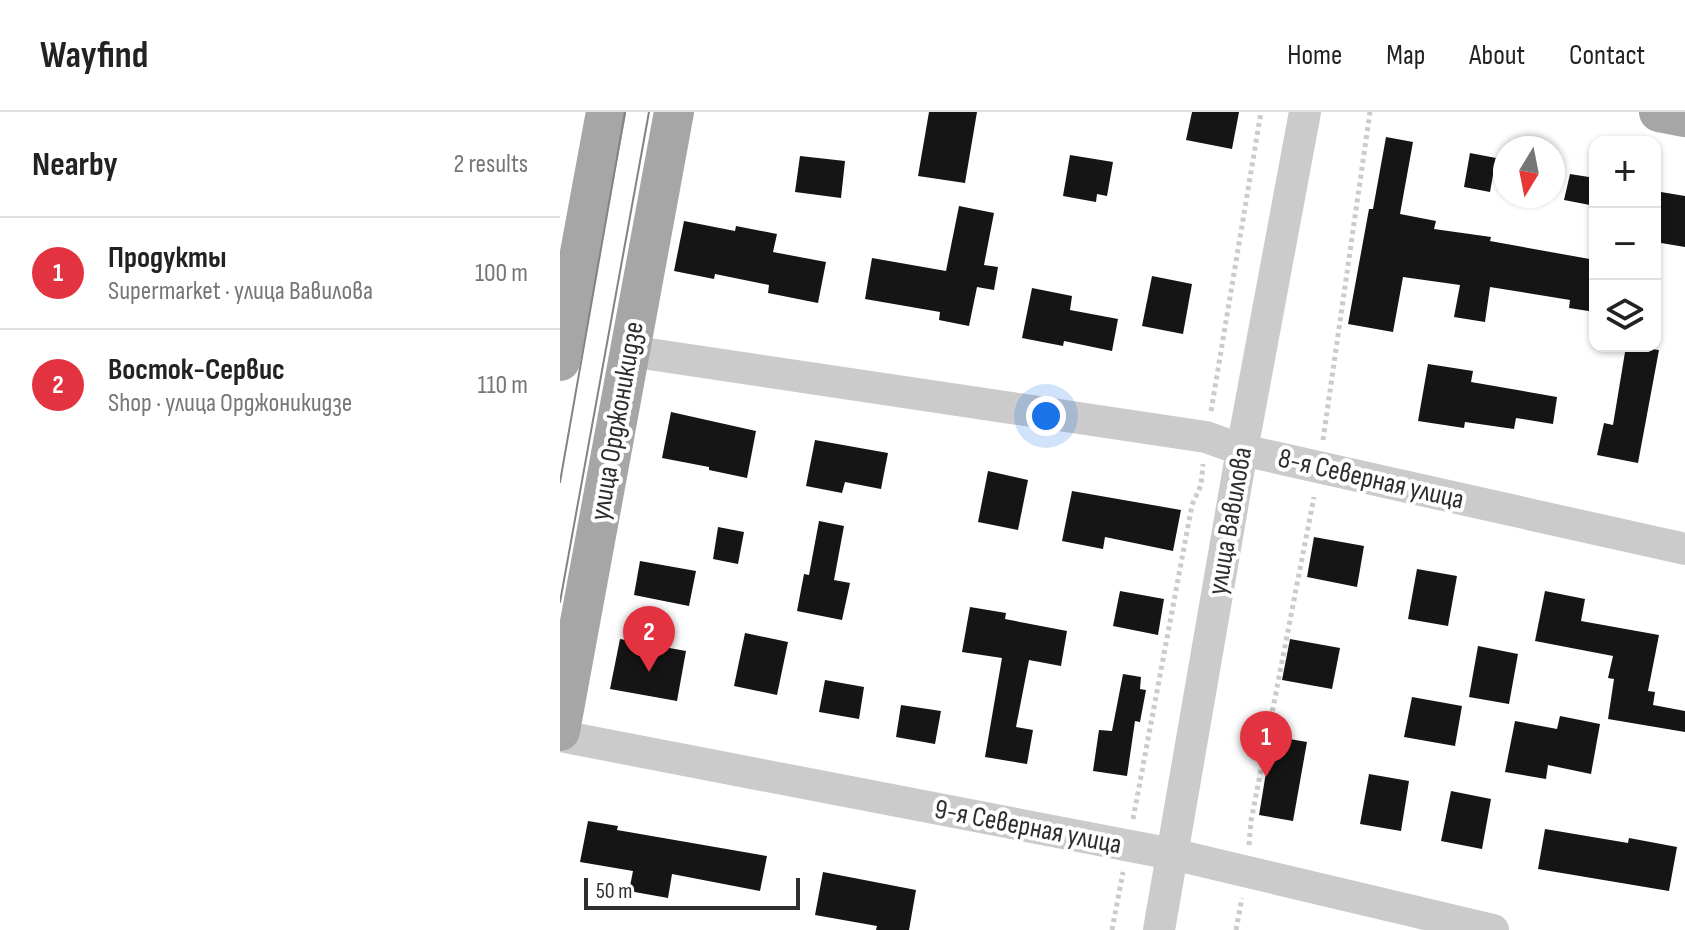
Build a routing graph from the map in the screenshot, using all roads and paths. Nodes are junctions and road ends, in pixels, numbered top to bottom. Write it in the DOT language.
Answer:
graph roads {
  1 [pos="606,112"];
  2 [pos="674,112"];
  3 [pos="1261,112"];
  4 [pos="1305,112"];
  5 [pos="1370,112"];
  6 [pos="1659,112"];
  7 [pos="1685,117"];
  8 [pos="562,338"];
  9 [pos="629,351"];
  10 [pos="1206,437"];
  11 [pos="1242,450"];
  12 [pos="1320,467"];
  13 [pos="1685,549"];
  14 [pos="560,733"];
  15 [pos="1127,846"];
  16 [pos="1172,854"];
  17 [pos="1247,872"];
  18 [pos="1112,930"];
  19 [pos="1159,930"];
  20 [pos="1236,930"];
  21 [pos="1493,930"];
  1 -- 8 [label="main road"];
  2 -- 9 [label="main road, улица Орджоникидзе"];
  3 -- 10 [label="path"];
  4 -- 11 [label="street, улица Вавилова"];
  5 -- 12 [label="path"];
  6 -- 7 [label="main road"];
  9 -- 10 [label="street, 8-я Северная улица"];
  9 -- 14 [label="main road, улица Орджоникидзе"];
  10 -- 11 [label="street, 8-я Северная улица"];
  10 -- 15 [label="path"];
  11 -- 12 [label="street, 8-я Северная улица"];
  11 -- 16 [label="street, улица Вавилова"];
  12 -- 13 [label="street, 8-я Северная улица"];
  12 -- 17 [label="path"];
  14 -- 15 [label="street, 9-я Северная улица"];
  15 -- 16 [label="street, 9-я Северная улица"];
  15 -- 18 [label="path"];
  16 -- 17 [label="street, 9-я Северная улица"];
  16 -- 19 [label="street, улица Вавилова"];
  17 -- 20 [label="path"];
  17 -- 21 [label="street, 9-я Северная улица"];
}
